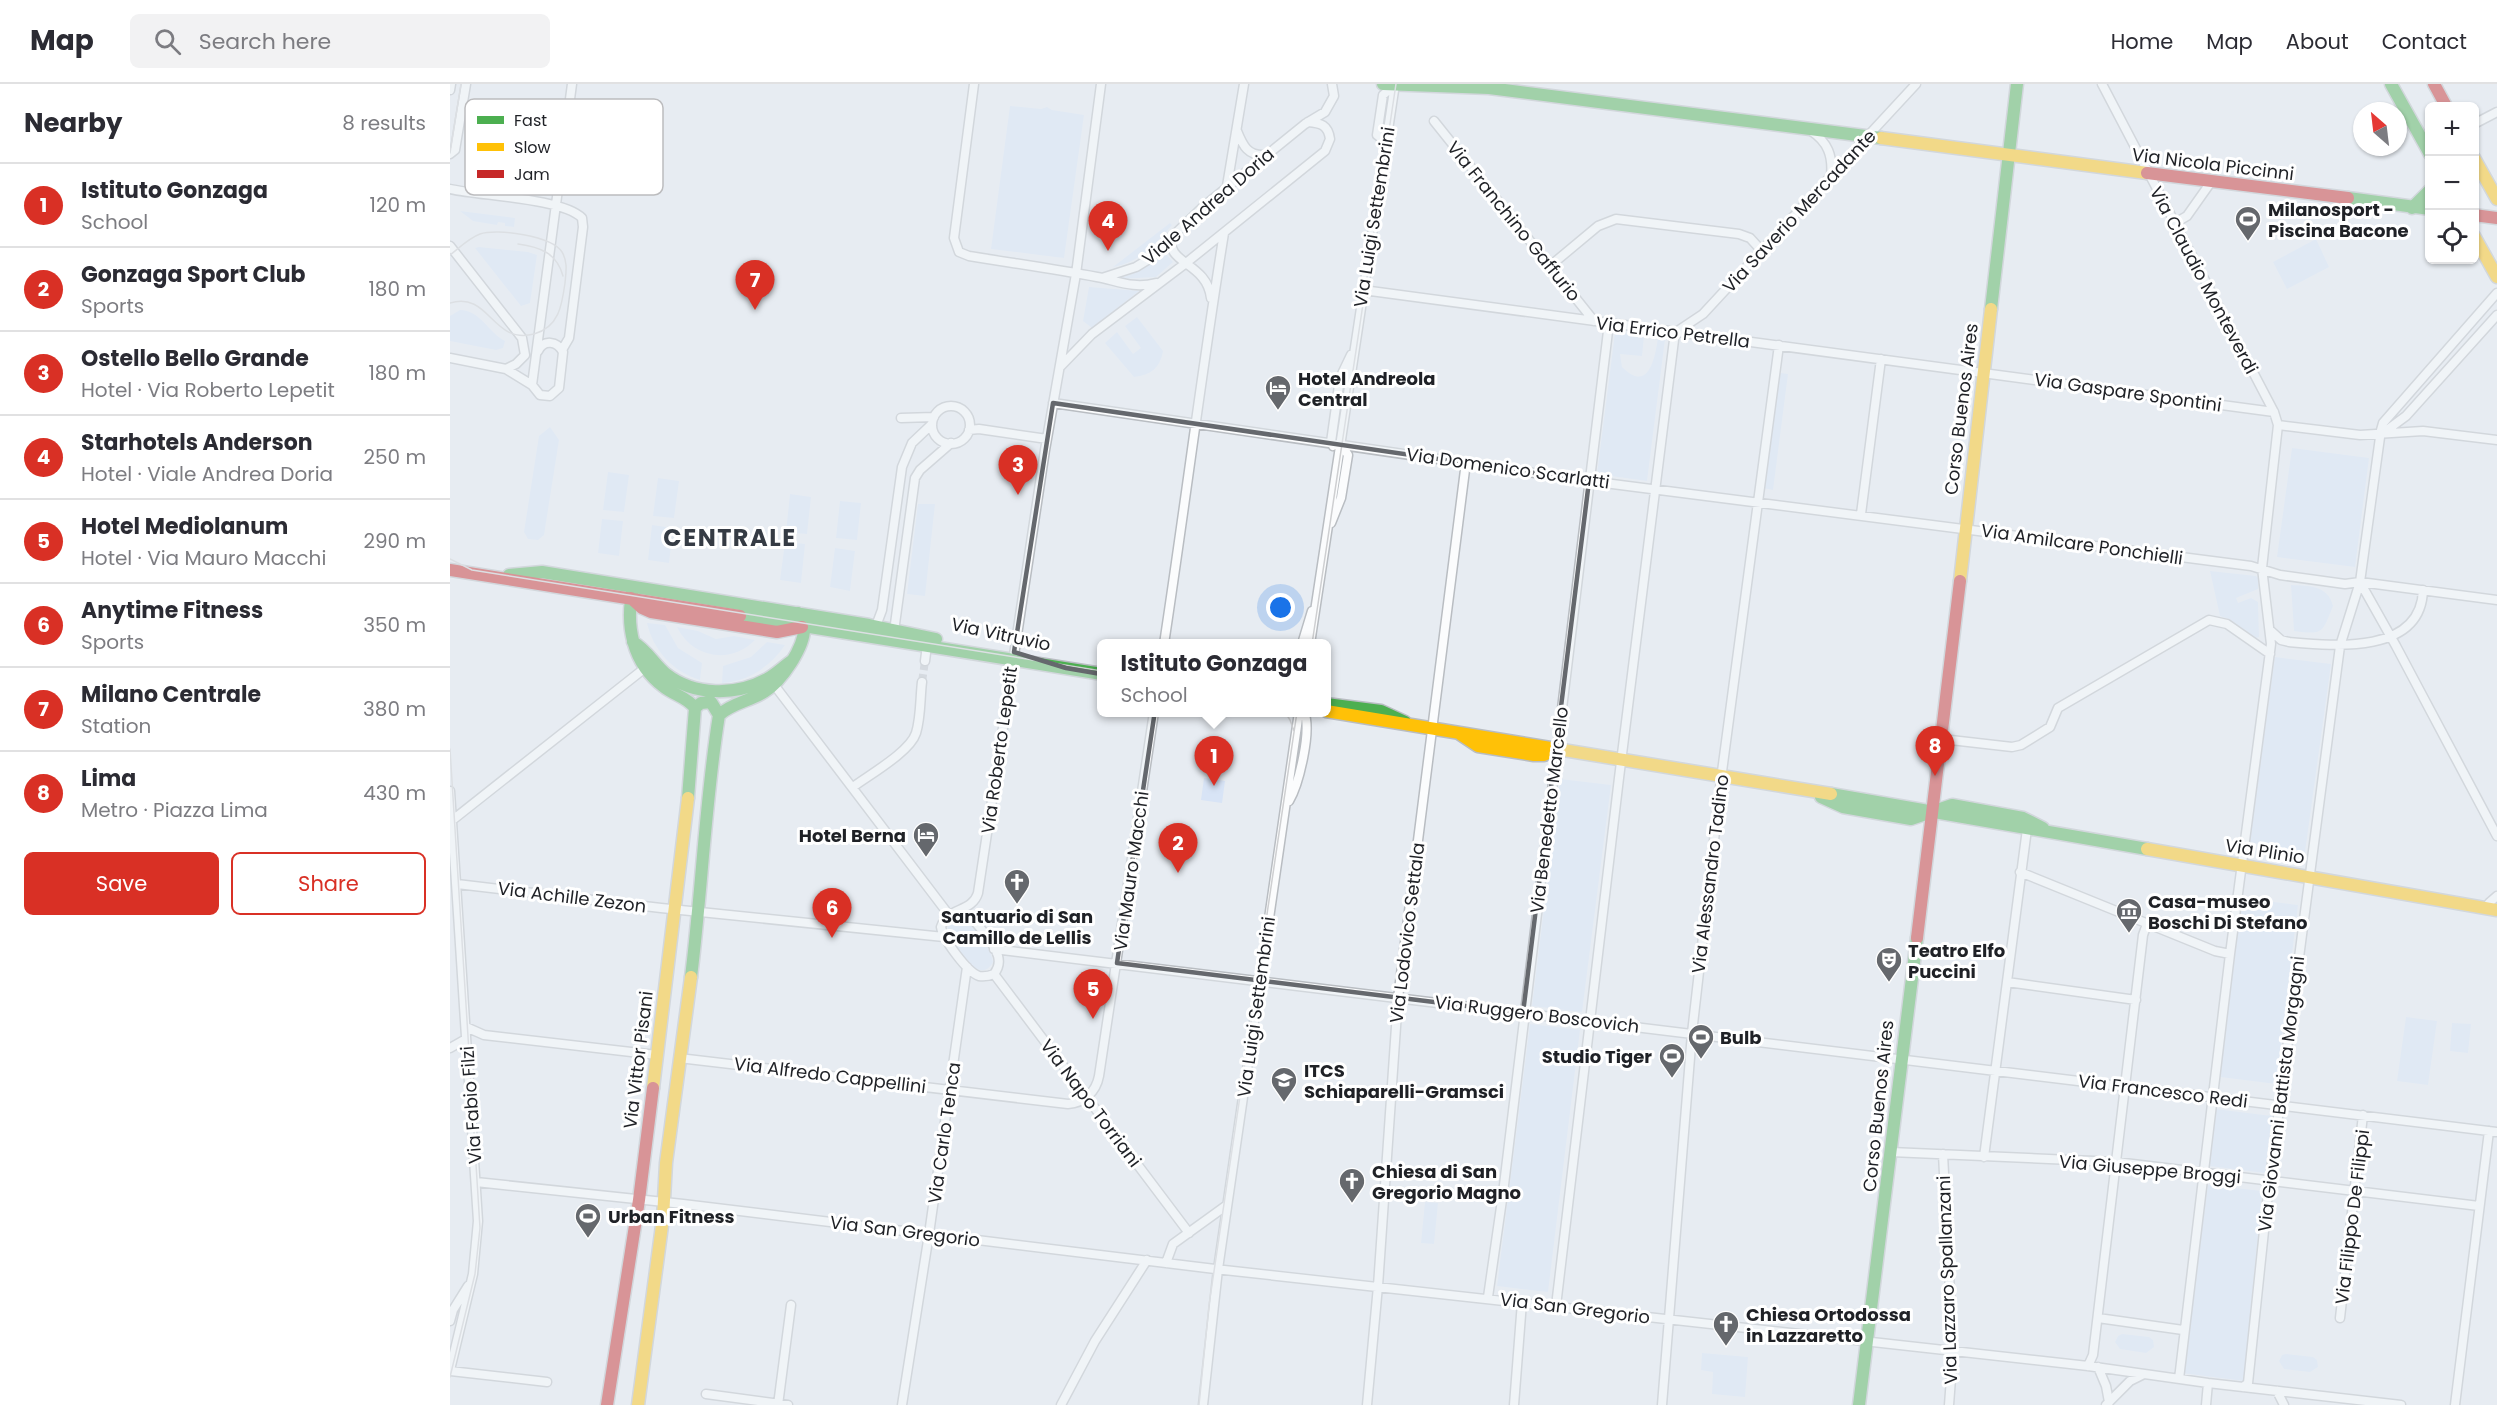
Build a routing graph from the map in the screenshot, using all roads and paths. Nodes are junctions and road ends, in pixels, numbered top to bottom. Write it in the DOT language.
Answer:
graph roads {
  1 [pos="451,84"];
  2 [pos="466,84"];
  3 [pos="572,84"];
  4 [pos="974,84"];
  5 [pos="1101,84"];
  6 [pos="1244,84"];
  7 [pos="1332,84"];
  8 [pos="1391,84"];
  9 [pos="1917,84"];
  10 [pos="2017,84"];
  11 [pos="2102,84"];
  12 [pos="2391,84"];
  13 [pos="2434,84"];
  14 [pos="1486,86"];
  15 [pos="450,90"];
  16 [pos="570,99"];
  17 [pos="2444,102"];
  18 [pos="2497,112"];
  19 [pos="1434,121"];
  20 [pos="1308,122"];
  21 [pos="2479,122"];
  22 [pos="1237,129"];
  23 [pos="1811,131"];
  24 [pos="1868,138"];
  25 [pos="1387,142"];
  26 [pos="2425,145"];
  27 [pos="450,154"];
  28 [pos="1265,155"];
  29 [pos="2009,156"];
  30 [pos="2479,165"];
  31 [pos="2149,174"];
  32 [pos="1831,176"];
  33 [pos="2211,182"];
  34 [pos="1227,186"];
  35 [pos="450,189"];
  36 [pos="465,191"];
  37 [pos="487,195"];
  38 [pos="557,195"];
  39 [pos="2425,196"];
  40 [pos="2497,199"];
  41 [pos="556,206"];
  42 [pos="2412,208"];
  43 [pos="2425,209"];
  44 [pos="2479,216"];
  45 [pos="2497,218"];
  46 [pos="2175,223"];
  47 [pos="1224,232"];
  48 [pos="1172,235"];
  49 [pos="2479,243"];
  50 [pos="450,246"];
  51 [pos="1761,250"];
  52 [pos="1186,263"];
  53 [pos="1550,266"];
  54 [pos="1076,274"];
  55 [pos="2497,277"];
  56 [pos="1101,278"];
  57 [pos="1162,281"];
  58 [pos="1363,290"];
  59 [pos="2497,293"];
  60 [pos="1212,305"];
  61 [pos="2497,315"];
  62 [pos="1594,321"];
  63 [pos="1609,323"];
  64 [pos="2497,323"];
  65 [pos="1675,332"];
  66 [pos="2481,333"];
  67 [pos="1779,345"];
  68 [pos="562,350"];
  69 [pos="450,358"];
  70 [pos="1881,359"];
  71 [pos="1059,368"];
  72 [pos="506,369"];
  73 [pos="535,369"];
  74 [pos="1983,373"];
  75 [pos="532,385"];
  76 [pos="1053,403"];
  77 [pos="2274,412"];
  78 [pos="901,418"];
  79 [pos="933,421"];
  80 [pos="1197,423"];
  81 [pos="2278,426"];
  82 [pos="969,430"];
  83 [pos="2380,435"];
  84 [pos="1047,439"];
  85 [pos="2497,440"];
  86 [pos="1335,442"];
  87 [pos="951,443"];
  88 [pos="1466,462"];
  89 [pos="1589,481"];
  90 [pos="1656,489"];
  91 [pos="1758,501"];
  92 [pos="1861,514"];
  93 [pos="1965,528"];
  94 [pos="1327,531"];
  95 [pos="2262,568"];
  96 [pos="450,570"];
  97 [pos="2360,582"];
  98 [pos="2423,590"];
  99 [pos="631,593"];
  100 [pos="1316,600"];
  101 [pos="2497,600"];
  102 [pos="798,613"];
  103 [pos="804,626"];
  104 [pos="876,626"];
  105 [pos="2271,631"];
  106 [pos="890,634"];
  107 [pos="2390,635"];
  108 [pos="1165,639"];
  109 [pos="1304,639"];
  110 [pos="1311,639"];
  111 [pos="927,641"];
  112 [pos="633,642"];
  113 [pos="2340,646"];
  114 [pos="2270,654"];
  115 [pos="1013,656"];
  116 [pos="795,658"];
  117 [pos="925,661"];
  118 [pos="645,668"];
  119 [pos="1097,673"];
  120 [pos="922,682"];
  121 [pos="775,686"];
  122 [pos="1331,705"];
  123 [pos="1331,712"];
  124 [pos="695,713"];
  125 [pos="1153,717"];
  126 [pos="1298,717"];
  127 [pos="1306,717"];
  128 [pos="719,718"];
  129 [pos="1411,726"];
  130 [pos="1432,729"];
  131 [pos="1942,739"];
  132 [pos="1556,749"];
  133 [pos="1623,760"];
  134 [pos="1721,777"];
  135 [pos="853,787"];
  136 [pos="450,791"];
  137 [pos="1285,810"];
  138 [pos="1934,811"];
  139 [pos="451,821"];
  140 [pos="2027,829"];
  141 [pos="2051,832"];
  142 [pos="2497,836"];
  143 [pos="2242,865"];
  144 [pos="2020,872"];
  145 [pos="2309,876"];
  146 [pos="457,884"];
  147 [pos="2495,903"];
  148 [pos="960,910"];
  149 [pos="686,911"];
  150 [pos="949,915"];
  151 [pos="2147,924"];
  152 [pos="944,938"];
  153 [pos="994,948"];
  154 [pos="2230,954"];
  155 [pos="1117,963"];
  156 [pos="967,967"];
  157 [pos="994,974"];
  158 [pos="1260,981"];
  159 [pos="2007,982"];
  160 [pos="1398,998"];
  161 [pos="2136,1000"];
  162 [pos="1523,1013"];
  163 [pos="1592,1020"];
  164 [pos="466,1027"];
  165 [pos="1692,1033"];
  166 [pos="466,1039"];
  167 [pos="450,1048"];
  168 [pos="657,1055"];
  169 [pos="679,1058"];
  170 [pos="1901,1058"];
  171 [pos="1995,1070"];
  172 [pos="2126,1087"];
  173 [pos="950,1090"];
  174 [pos="1087,1098"];
  175 [pos="2212,1098"];
  176 [pos="2279,1106"];
  177 [pos="2363,1115"];
  178 [pos="2493,1131"];
  179 [pos="1891,1152"];
  180 [pos="1943,1154"];
  181 [pos="1984,1157"];
  182 [pos="2116,1162"];
  183 [pos="2203,1172"];
  184 [pos="2270,1180"];
  185 [pos="476,1182"];
  186 [pos="2355,1191"];
  187 [pos="639,1200"];
  188 [pos="664,1202"];
  189 [pos="1227,1205"];
  190 [pos="2479,1206"];
  191 [pos="1189,1233"];
  192 [pos="929,1234"];
  193 [pos="1147,1260"];
  194 [pos="1166,1263"];
  195 [pos="1218,1269"];
  196 [pos="473,1274"];
  197 [pos="1378,1286"];
  198 [pos="1488,1297"];
  199 [pos="1522,1302"];
  200 [pos="791,1305"];
  201 [pos="1556,1306"];
  202 [pos="2098,1318"];
  203 [pos="2340,1318"];
  204 [pos="1669,1319"];
  205 [pos="450,1321"];
  206 [pos="2183,1325"];
  207 [pos="1868,1342"];
  208 [pos="1953,1352"];
  209 [pos="2088,1366"];
  210 [pos="2098,1367"];
  211 [pos="450,1371"];
  212 [pos="2143,1374"];
  213 [pos="2178,1379"];
  214 [pos="547,1382"];
  215 [pos="2208,1383"];
  216 [pos="2243,1387"];
  217 [pos="2277,1391"];
  218 [pos="705,1394"];
  219 [pos="2309,1394"];
  220 [pos="2108,1404"];
  221 [pos="2303,1404"];
  222 [pos="607,1405"];
  223 [pos="638,1405"];
  224 [pos="781,1405"];
  225 [pos="902,1405"];
  226 [pos="1061,1405"];
  227 [pos="1203,1405"];
  228 [pos="1367,1405"];
  229 [pos="1514,1405"];
  230 [pos="1662,1405"];
  231 [pos="1859,1405"];
  232 [pos="1949,1405"];
  233 [pos="2206,1405"];
  234 [pos="2284,1405"];
  235 [pos="2401,1405"];
  236 [pos="2455,1405"];
  1 -- 15 [label="street"];
  2 -- 27 [label="street"];
  3 -- 16 [label="street"];
  4 -- 54 [label="street, Viale Andrea Doria"];
  5 -- 54 [label="street, Via Roberto Lepetit"];
  6 -- 22 [label="street"];
  7 -- 20 [label="street, Viale Andrea Doria"];
  8 -- 14 [label="street, Via Nicola Piccinni"];
  8 -- 25 [label="street, Via Luigi Settembrini"];
  8 -- 25 [label="street, Via Luigi Settembrini"];
  9 -- 24 [label="street, Via Saverio Mercadante"];
  10 -- 29 [label="street, Corso Buenos Aires"];
  11 -- 31 [label="street, Via Claudio Monteverdi"];
  12 -- 26 [label="street"];
  13 -- 17 [label="street"];
  14 -- 23 [label="street, Via Nicola Piccinni"];
  18 -- 21 [label="street"];
  19 -- 53 [label="street, Via Franchino Gaffurio"];
  20 -- 28 [label="street, Viale Andrea Doria"];
  20 -- 47 [label="street, Viale Andrea Doria"];
  22 -- 28 [label="street"];
  22 -- 34 [label="street"];
  23 -- 24 [label="street, Via Nicola Piccinni"];
  23 -- 32 [label="street"];
  24 -- 29 [label="street, Via Nicola Piccinni"];
  24 -- 32 [label="street, Via Saverio Mercadante"];
  25 -- 58 [label="street, Via Luigi Settembrini"];
  28 -- 34 [label="street, Viale Andrea Doria"];
  29 -- 31 [label="street, Via Nicola Piccinni"];
  29 -- 74 [label="street, Corso Buenos Aires"];
  30 -- 40 [label="street"];
  31 -- 33 [label="street, Via Nicola Piccinni"];
  31 -- 46 [label="street, Via Claudio Monteverdi"];
  32 -- 51 [label="street, Via Saverio Mercadante"];
  33 -- 42 [label="street, Via Nicola Piccinni"];
  33 -- 46 [label="street"];
  34 -- 48 [label="street, Viale Andrea Doria"];
  35 -- 36 [label="street"];
  37 -- 41 [label="street"];
  38 -- 41 [label="street"];
  39 -- 42 [label="street"];
  41 -- 68 [label="street"];
  41 -- 73 [label="street"];
  42 -- 43 [label="street, Via Nicola Piccinni"];
  44 -- 45 [label="street"];
  46 -- 77 [label="street, Via Claudio Monteverdi"];
  47 -- 52 [label="street, Viale Andrea Doria"];
  47 -- 60 [label="street"];
  48 -- 52 [label="street"];
  48 -- 56 [label="street, Viale Andrea Doria"];
  49 -- 55 [label="street"];
  50 -- 72 [label="street"];
  51 -- 53 [label="street"];
  51 -- 65 [label="street, Via Saverio Mercadante"];
  52 -- 57 [label="street, Viale Andrea Doria"];
  52 -- 60 [label="street"];
  53 -- 62 [label="street, Via Franchino Gaffurio"];
  54 -- 56 [label="street, Viale Andrea Doria"];
  54 -- 71 [label="street, Via Roberto Lepetit"];
  56 -- 57 [label="street, Viale Andrea Doria"];
  57 -- 71 [label="street, Viale Andrea Doria"];
  58 -- 62 [label="street, Via Errico Petrella"];
  58 -- 86 [label="street, Via Luigi Settembrini"];
  59 -- 83 [label="street"];
  60 -- 80 [label="street"];
  61 -- 66 [label="street"];
  62 -- 63 [label="street, Via Errico Petrella"];
  63 -- 65 [label="street, Via Errico Petrella"];
  63 -- 89 [label="street, Via Benedetto Marcello"];
  64 -- 66 [label="street"];
  65 -- 67 [label="street, Via Errico Petrella"];
  65 -- 90 [label="street"];
  66 -- 83 [label="street"];
  67 -- 70 [label="street, Via Errico Petrella"];
  67 -- 91 [label="street, Via Alessandro Tadino"];
  68 -- 73 [label="street"];
  68 -- 75 [label="street"];
  69 -- 72 [label="street"];
  70 -- 74 [label="street, Via Errico Petrella"];
  70 -- 92 [label="street"];
  71 -- 76 [label="street, Via Roberto Lepetit"];
  72 -- 75 [label="street"];
  73 -- 75 [label="street"];
  74 -- 77 [label="street, Via Gaspare Spontini"];
  74 -- 93 [label="street, Corso Buenos Aires"];
  76 -- 80 [label="street, Via Domenico Scarlatti"];
  76 -- 84 [label="street, Via Roberto Lepetit"];
  77 -- 81 [label="street, Via Claudio Monteverdi"];
  78 -- 79 [label="street"];
  79 -- 82 [label="street"];
  79 -- 87 [label="street"];
  79 -- 104 [label="street"];
  80 -- 86 [label="street, Via Domenico Scarlatti"];
  80 -- 108 [label="street"];
  81 -- 83 [label="street"];
  81 -- 95 [label="street"];
  82 -- 84 [label="street"];
  82 -- 87 [label="street"];
  83 -- 85 [label="street"];
  83 -- 97 [label="street, Via Giovanni Battista Morgagni"];
  84 -- 115 [label="street, Via Roberto Lepetit"];
  86 -- 88 [label="street, Via Domenico Scarlatti"];
  86 -- 94 [label="street, Via Luigi Settembrini"];
  86 -- 94 [label="street, Via Luigi Settembrini"];
  87 -- 106 [label="street"];
  88 -- 89 [label="street, Via Domenico Scarlatti"];
  88 -- 130 [label="street, Via Lodovico Settala"];
  89 -- 90 [label="street, Via Domenico Scarlatti"];
  89 -- 132 [label="street, Via Benedetto Marcello"];
  90 -- 91 [label="street, Via Domenico Scarlatti"];
  90 -- 133 [label="street"];
  91 -- 92 [label="street, Via Domenico Scarlatti"];
  91 -- 134 [label="street, Via Alessandro Tadino"];
  92 -- 93 [label="street, Via Domenico Scarlatti"];
  93 -- 95 [label="street, Via Amilcare Ponchielli"];
  93 -- 131 [label="street, Corso Buenos Aires"];
  94 -- 100 [label="street, Via Luigi Settembrini"];
  95 -- 97 [label="street, Via Amilcare Ponchielli"];
  95 -- 105 [label="street"];
  96 -- 99 [label="street"];
  97 -- 98 [label="street, Via Amilcare Ponchielli"];
  97 -- 107 [label="street"];
  97 -- 113 [label="street, Via Giovanni Battista Morgagni"];
  98 -- 101 [label="street, Via Amilcare Ponchielli"];
  98 -- 107 [label="street"];
  99 -- 102 [label="street"];
  99 -- 103 [label="street"];
  99 -- 112 [label="street"];
  100 -- 109 [label="street, Via Luigi Settembrini"];
  100 -- 110 [label="street, Via Luigi Settembrini"];
  102 -- 103 [label="street"];
  102 -- 104 [label="street"];
  103 -- 106 [label="street"];
  103 -- 116 [label="street"];
  104 -- 106 [label="street"];
  105 -- 113 [label="street"];
  105 -- 114 [label="street"];
  106 -- 111 [label="street, Via Vitruvio"];
  107 -- 113 [label="street"];
  107 -- 142 [label="street"];
  111 -- 115 [label="street, Via Vitruvio"];
  111 -- 117 [label="street"];
  112 -- 116 [label="street"];
  112 -- 118 [label="street"];
  113 -- 145 [label="street, Via Giovanni Battista Morgagni"];
  114 -- 131 [label="street"];
  114 -- 143 [label="street"];
  115 -- 119 [label="street, Via Vitruvio"];
  115 -- 148 [label="street, Via Roberto Lepetit"];
  116 -- 121 [label="street"];
  118 -- 124 [label="street"];
  118 -- 139 [label="street"];
  120 -- 135 [label="street"];
  121 -- 128 [label="street"];
  121 -- 135 [label="street"];
  122 -- 129 [label="street"];
  123 -- 129 [label="street"];
  124 -- 128 [label="street"];
  124 -- 149 [label="street, Via Vittor Pisani"];
  125 -- 155 [label="street, Via Mauro Macchi"];
  126 -- 137 [label="street, Via Luigi Settembrini"];
  127 -- 137 [label="street, Via Luigi Settembrini"];
  128 -- 149 [label="street, Via Vittor Pisani"];
  129 -- 130 [label="street"];
  130 -- 132 [label="street"];
  130 -- 160 [label="street, Via Lodovico Settala"];
  131 -- 138 [label="street, Corso Buenos Aires"];
  132 -- 133 [label="street"];
  132 -- 162 [label="street, Via Benedetto Marcello"];
  133 -- 134 [label="street"];
  133 -- 163 [label="street"];
  134 -- 138 [label="street"];
  134 -- 165 [label="street, Via Alessandro Tadino"];
  135 -- 150 [label="street"];
  136 -- 139 [label="street, Via Fabio Filzi"];
  137 -- 158 [label="street, Via Luigi Settembrini"];
  138 -- 140 [label="street, Via Plinio"];
  138 -- 141 [label="street, Via Plinio"];
  138 -- 170 [label="street, Corso Buenos Aires"];
  139 -- 146 [label="street, Via Fabio Filzi"];
  140 -- 141 [label="street, Via Plinio"];
  140 -- 144 [label="street"];
  141 -- 143 [label="street, Via Plinio"];
  143 -- 145 [label="street, Via Plinio"];
  143 -- 154 [label="street"];
  144 -- 151 [label="street"];
  144 -- 159 [label="street"];
  145 -- 147 [label="street, Via Plinio"];
  145 -- 176 [label="street, Via Giovanni Battista Morgagni"];
  146 -- 149 [label="street, Via Achille Zezon"];
  146 -- 164 [label="street, Via Fabio Filzi"];
  148 -- 150 [label="street"];
  148 -- 153 [label="street"];
  149 -- 152 [label="street"];
  149 -- 168 [label="street, Via Vittor Pisani"];
  149 -- 169 [label="street, Via Vittor Pisani"];
  150 -- 152 [label="street"];
  151 -- 154 [label="street"];
  151 -- 161 [label="street"];
  152 -- 156 [label="street"];
  153 -- 155 [label="street, Via Ruggero Boscovich"];
  153 -- 157 [label="street"];
  154 -- 175 [label="street"];
  155 -- 158 [label="street, Via Ruggero Boscovich"];
  155 -- 174 [label="street, Via Mauro Macchi"];
  156 -- 157 [label="street"];
  156 -- 173 [label="street, Via Carlo Tenca"];
  157 -- 174 [label="street, Via Napo Torriani"];
  158 -- 160 [label="street, Via Ruggero Boscovich"];
  158 -- 189 [label="street, Via Luigi Settembrini"];
  159 -- 161 [label="street"];
  159 -- 171 [label="street"];
  160 -- 162 [label="street, Via Ruggero Boscovich"];
  160 -- 197 [label="street, Via Lodovico Settala"];
  161 -- 172 [label="street"];
  162 -- 163 [label="street, Via Ruggero Boscovich"];
  162 -- 198 [label="street, Via Benedetto Marcello"];
  163 -- 165 [label="street, Via Ruggero Boscovich"];
  163 -- 201 [label="street"];
  164 -- 166 [label="street, Via Fabio Filzi"];
  164 -- 168 [label="street"];
  165 -- 170 [label="street, Via Ruggero Boscovich"];
  165 -- 204 [label="street, Via Alessandro Tadino"];
  166 -- 167 [label="street"];
  166 -- 185 [label="street, Via Fabio Filzi"];
  168 -- 187 [label="street, Via Vittor Pisani"];
  169 -- 173 [label="street, Via Alfredo Cappellini"];
  169 -- 188 [label="street, Via Vittor Pisani"];
  170 -- 171 [label="street, Via Francesco Redi"];
  170 -- 179 [label="street, Corso Buenos Aires"];
  171 -- 172 [label="street, Via Francesco Redi"];
  171 -- 181 [label="street"];
  172 -- 175 [label="street, Via Francesco Redi"];
  172 -- 182 [label="street"];
  173 -- 174 [label="street, Via Alfredo Cappellini"];
  173 -- 192 [label="street, Via Carlo Tenca"];
  174 -- 191 [label="street, Via Napo Torriani"];
  175 -- 176 [label="street, Via Francesco Redi"];
  175 -- 183 [label="street"];
  176 -- 177 [label="street, Via Francesco Redi"];
  176 -- 184 [label="street, Via Giovanni Battista Morgagni"];
  177 -- 178 [label="street, Via Francesco Redi"];
  177 -- 186 [label="street, Via Filippo De Filippi"];
  178 -- 190 [label="street"];
  179 -- 180 [label="street, Via Giuseppe Broggi"];
  179 -- 207 [label="street, Corso Buenos Aires"];
  180 -- 181 [label="street, Via Giuseppe Broggi"];
  180 -- 208 [label="street, Via Lazzaro Spallanzani"];
  181 -- 182 [label="street, Via Giuseppe Broggi"];
  182 -- 183 [label="street, Via Giuseppe Broggi"];
  182 -- 202 [label="street"];
  183 -- 184 [label="street, Via Giuseppe Broggi"];
  183 -- 206 [label="street"];
  184 -- 186 [label="street, Via Giuseppe Broggi"];
  184 -- 216 [label="street, Via Giovanni Battista Morgagni"];
  185 -- 187 [label="street, Via San Gregorio"];
  185 -- 196 [label="street, Via Fabio Filzi"];
  186 -- 190 [label="street, Via Giuseppe Broggi"];
  186 -- 203 [label="street, Via Filippo De Filippi"];
  187 -- 188 [label="street, Via San Gregorio"];
  187 -- 222 [label="street, Via Vittor Pisani"];
  188 -- 192 [label="street, Via San Gregorio"];
  188 -- 223 [label="street, Via Vittor Pisani"];
  189 -- 191 [label="street"];
  189 -- 195 [label="street, Via Luigi Settembrini"];
  190 -- 236 [label="street"];
  191 -- 194 [label="street"];
  192 -- 193 [label="street, Via San Gregorio"];
  192 -- 225 [label="street, Via Carlo Tenca"];
  193 -- 194 [label="street, Via San Gregorio"];
  193 -- 226 [label="street"];
  194 -- 195 [label="street, Via San Gregorio"];
  195 -- 197 [label="street, Via San Gregorio"];
  195 -- 227 [label="street, Via Luigi Settembrini"];
  196 -- 205 [label="street, Via Fabio Filzi"];
  196 -- 211 [label="street, Via Fabio Filzi"];
  197 -- 198 [label="street, Via San Gregorio"];
  197 -- 228 [label="street, Via Lodovico Settala"];
  198 -- 199 [label="street, Via San Gregorio"];
  199 -- 201 [label="street, Via San Gregorio"];
  199 -- 229 [label="street"];
  200 -- 224 [label="street"];
  201 -- 204 [label="street, Via San Gregorio"];
  202 -- 206 [label="street"];
  202 -- 209 [label="street"];
  204 -- 207 [label="street, Via San Gregorio"];
  204 -- 230 [label="street, Via Alessandro Tadino"];
  206 -- 213 [label="street"];
  207 -- 208 [label="street, Via San Gregorio"];
  207 -- 231 [label="street, Corso Buenos Aires"];
  208 -- 209 [label="street, Via San Gregorio"];
  208 -- 232 [label="street, Via Lazzaro Spallanzani"];
  209 -- 210 [label="street, Via San Gregorio"];
  210 -- 212 [label="street, Via San Gregorio"];
  210 -- 220 [label="street"];
  211 -- 214 [label="street"];
  212 -- 213 [label="street, Via San Gregorio"];
  212 -- 220 [label="street"];
  213 -- 215 [label="street, Via San Gregorio"];
  215 -- 216 [label="street, Via San Gregorio"];
  215 -- 233 [label="street"];
  216 -- 217 [label="street, Via San Gregorio"];
  217 -- 219 [label="street, Via San Gregorio"];
  217 -- 234 [label="street"];
  218 -- 224 [label="street"];
  219 -- 221 [label="street"];
  219 -- 235 [label="street, Via San Gregorio"];
}
